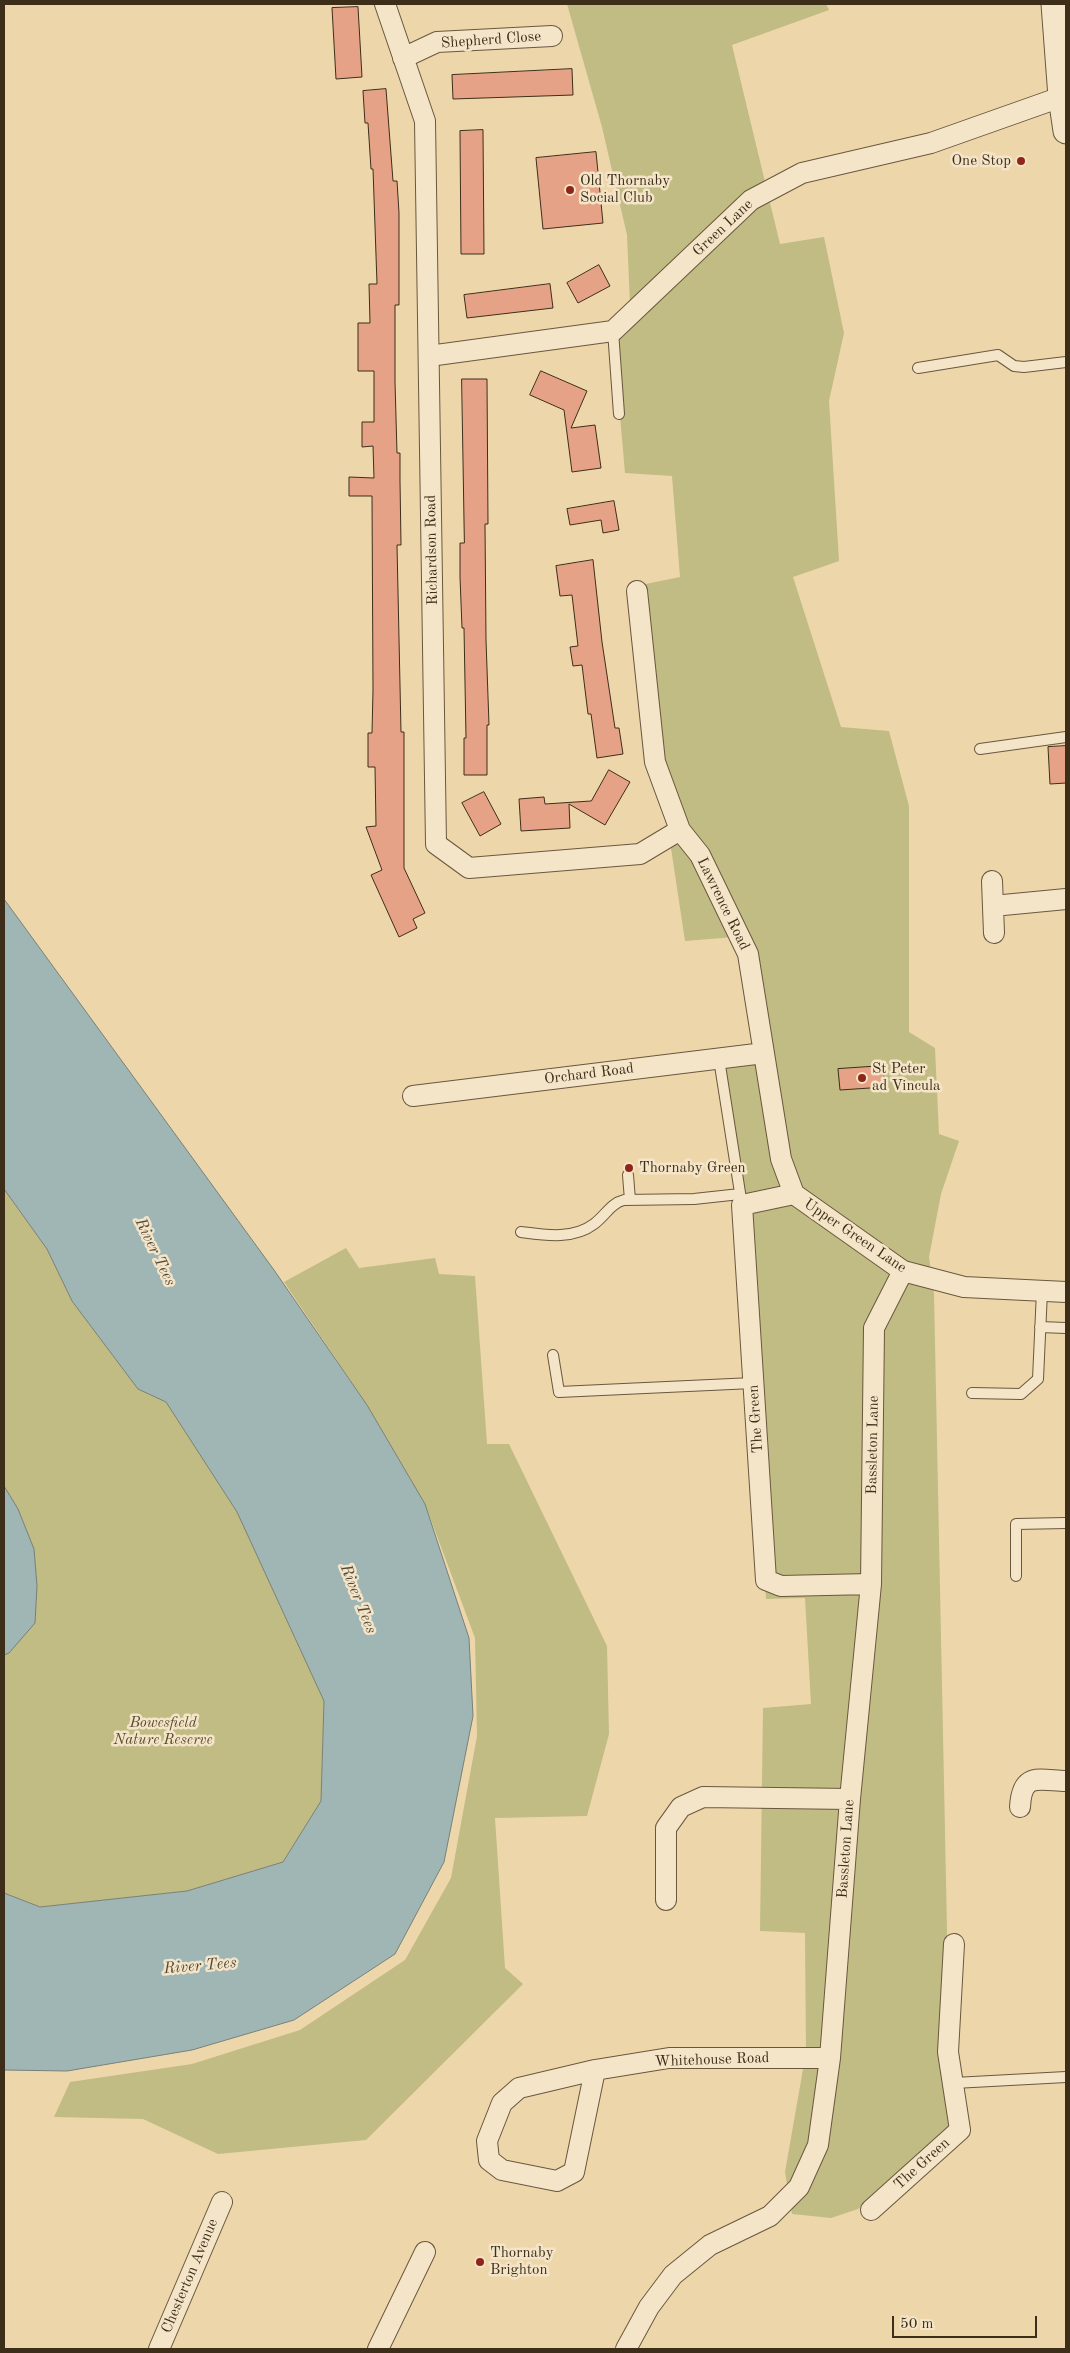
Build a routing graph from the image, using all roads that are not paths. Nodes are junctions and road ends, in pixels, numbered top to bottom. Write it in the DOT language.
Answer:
graph roads {
  1 [pos="385,4"];
  2 [pos="1054,4"];
  3 [pos="552,36"];
  4 [pos="403,58"];
  5 [pos="1064,96"];
  6 [pos="1066,131"];
  7 [pos="613,331"];
  8 [pos="429,356"];
  9 [pos="1066,362"];
  10 [pos="918,368"];
  11 [pos="619,414"];
  12 [pos="637,591"];
  13 [pos="1066,737"];
  14 [pos="980,748"];
  15 [pos="680,830"];
  16 [pos="992,881"];
  17 [pos="1066,899"];
  18 [pos="993,906"];
  19 [pos="994,933"];
  20 [pos="764,1053"];
  21 [pos="720,1059"];
  22 [pos="413,1096"];
  23 [pos="628,1175"];
  24 [pos="794,1194"];
  25 [pos="630,1200"];
  26 [pos="741,1200"];
  27 [pos="520,1232"];
  28 [pos="904,1271"];
  29 [pos="1042,1291"];
  30 [pos="1066,1292"];
  31 [pos="1040,1327"];
  32 [pos="1066,1328"];
  33 [pos="553,1355"];
  34 [pos="753,1383"];
  35 [pos="972,1393"];
  36 [pos="1066,1523"];
  37 [pos="1016,1576"];
  38 [pos="871,1584"];
  39 [pos="1066,1780"];
  40 [pos="850,1798"];
  41 [pos="1020,1806"];
  42 [pos="666,1900"];
  43 [pos="954,1944"];
  44 [pos="830,2058"];
  45 [pos="595,2070"];
  46 [pos="1066,2077"];
  47 [pos="954,2083"];
  48 [pos="222,2202"];
  49 [pos="871,2210"];
  50 [pos="425,2252"];
  51 [pos="159,2349"];
  52 [pos="378,2349"];
  53 [pos="626,2349"];
  1 -- 4 [label="street, Richardson Road"];
  2 -- 5 [label="street"];
  3 -- 4 [label="street, Shepherd Close"];
  4 -- 8 [label="street, Richardson Road"];
  5 -- 6 [label="street"];
  5 -- 7 [label="street, Green Lane"];
  7 -- 8 [label="street"];
  7 -- 11 [label="lane"];
  8 -- 15 [label="street, Richardson Road"];
  9 -- 10 [label="lane"];
  12 -- 15 [label="street, Lawrence Road"];
  13 -- 14 [label="lane"];
  15 -- 20 [label="street, Lawrence Road"];
  16 -- 18 [label="street"];
  17 -- 18 [label="street"];
  18 -- 19 [label="street"];
  20 -- 21 [label="street, Orchard Road"];
  20 -- 24 [label="street, Lawrence Road"];
  21 -- 22 [label="street, Orchard Road"];
  21 -- 26 [label="lane"];
  23 -- 25 [label="lane"];
  24 -- 26 [label="street"];
  24 -- 28 [label="street, Upper Green Lane"];
  25 -- 26 [label="lane"];
  25 -- 27 [label="lane"];
  26 -- 34 [label="street, The Green"];
  28 -- 29 [label="street, Upper Green Lane"];
  28 -- 38 [label="street, Bassleton Lane"];
  29 -- 30 [label="street, Upper Green Lane"];
  29 -- 31 [label="lane"];
  31 -- 32 [label="lane"];
  31 -- 35 [label="lane"];
  33 -- 34 [label="lane"];
  34 -- 38 [label="street, The Green"];
  36 -- 37 [label="lane"];
  38 -- 40 [label="street, Bassleton Lane"];
  39 -- 41 [label="street"];
  40 -- 42 [label="street"];
  40 -- 44 [label="street, Bassleton Lane"];
  43 -- 47 [label="street, The Green"];
  44 -- 45 [label="street, Whitehouse Road"];
  44 -- 53 [label="street, Bassleton Lane"];
  45 -- 45 [label="street, Whitehouse Road"];
  46 -- 47 [label="lane"];
  47 -- 49 [label="street, The Green"];
  48 -- 51 [label="street, Chesterton Avenue"];
  50 -- 52 [label="street"];
}
